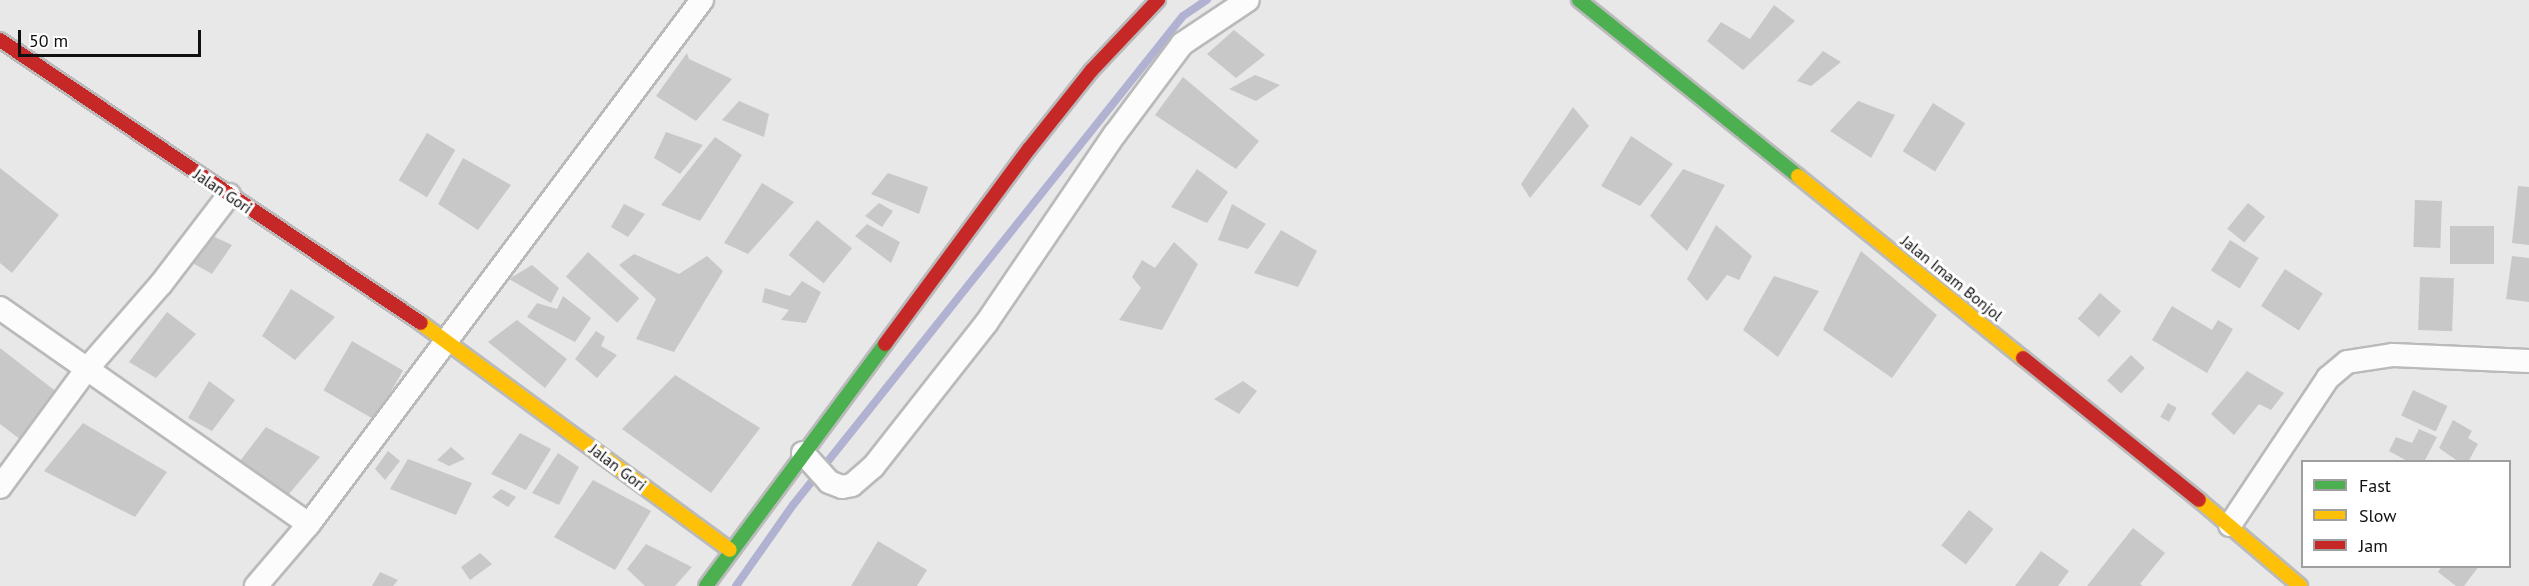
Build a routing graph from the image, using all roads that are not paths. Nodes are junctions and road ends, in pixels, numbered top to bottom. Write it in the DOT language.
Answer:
graph roads {
  1 [pos="1158,0"];
  2 [pos="1248,0"];
  3 [pos="1579,0"];
  4 [pos="693,3"];
  5 [pos="0,40"];
  6 [pos="229,195"];
  7 [pos="0,309"];
  8 [pos="448,341"];
  9 [pos="2529,362"];
  10 [pos="86,370"];
  11 [pos="806,457"];
  12 [pos="0,487"];
  13 [pos="309,524"];
  14 [pos="2230,525"];
  15 [pos="730,550"];
  16 [pos="256,586"];
  17 [pos="706,586"];
  18 [pos="2300,586"];
  1 -- 11 [label="street"];
  2 -- 11 [label="street"];
  3 -- 14 [label="street, Jalan Imam Bonjol"];
  4 -- 8 [label="street"];
  5 -- 6 [label="street, Jalan Gori"];
  6 -- 8 [label="street, Jalan Gori"];
  6 -- 10 [label="street"];
  7 -- 10 [label="street"];
  8 -- 13 [label="street"];
  8 -- 15 [label="street, Jalan Gori"];
  9 -- 14 [label="street"];
  10 -- 12 [label="street"];
  10 -- 13 [label="street"];
  11 -- 15 [label="street"];
  13 -- 16 [label="street"];
  14 -- 18 [label="street, Jalan Imam Bonjol"];
  15 -- 17 [label="street"];
}
